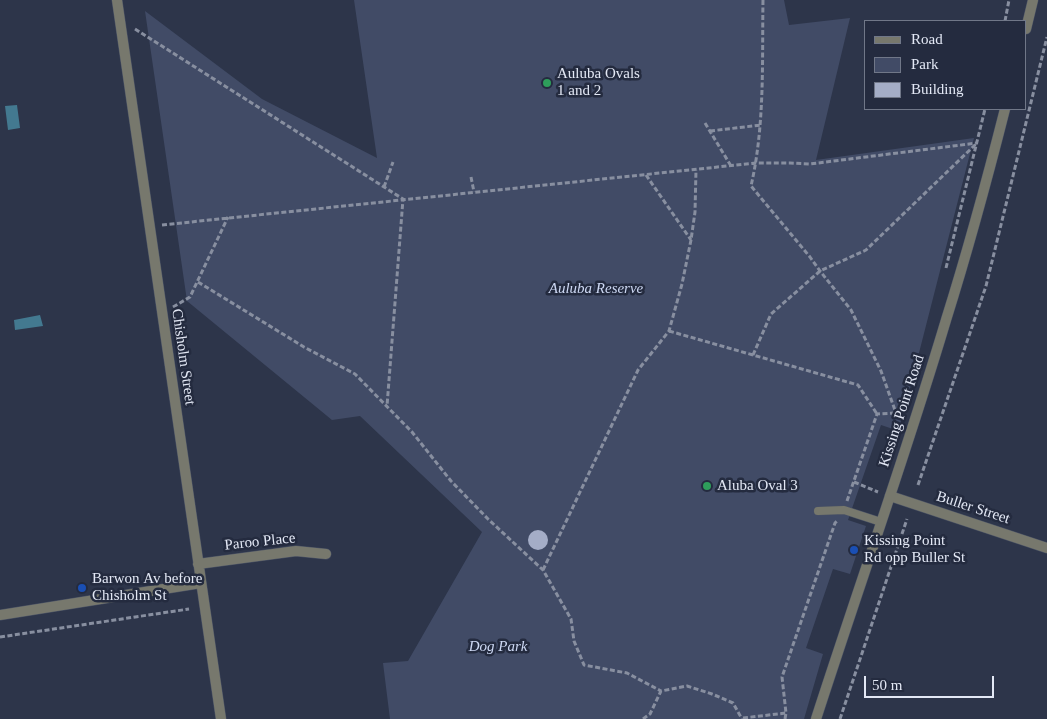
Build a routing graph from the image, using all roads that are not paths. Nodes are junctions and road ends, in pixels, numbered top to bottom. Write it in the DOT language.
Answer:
graph roads {
  1 [pos="117,0"];
  2 [pos="1033,0"];
  3 [pos="1027,25"];
  4 [pos="1005,110"];
  5 [pos="890,496"];
  6 [pos="818,511"];
  7 [pos="882,522"];
  8 [pos="1047,548"];
  9 [pos="326,554"];
  10 [pos="198,564"];
  11 [pos="201,583"];
  12 [pos="0,616"];
  13 [pos="221,719"];
  14 [pos="816,719"];
  1 -- 10 [label="street, Chisholm Street"];
  2 -- 3 [label="street"];
  4 -- 5 [label="street, Kissing Point Road"];
  5 -- 7 [label="street, Kissing Point Road"];
  5 -- 8 [label="street, Buller Street"];
  6 -- 7 [label="lane"];
  7 -- 14 [label="street, Kissing Point Road"];
  9 -- 10 [label="street, Paroo Place"];
  10 -- 11 [label="street, Chisholm Street"];
  11 -- 12 [label="street"];
  11 -- 13 [label="street, Chisholm Street"];
}
